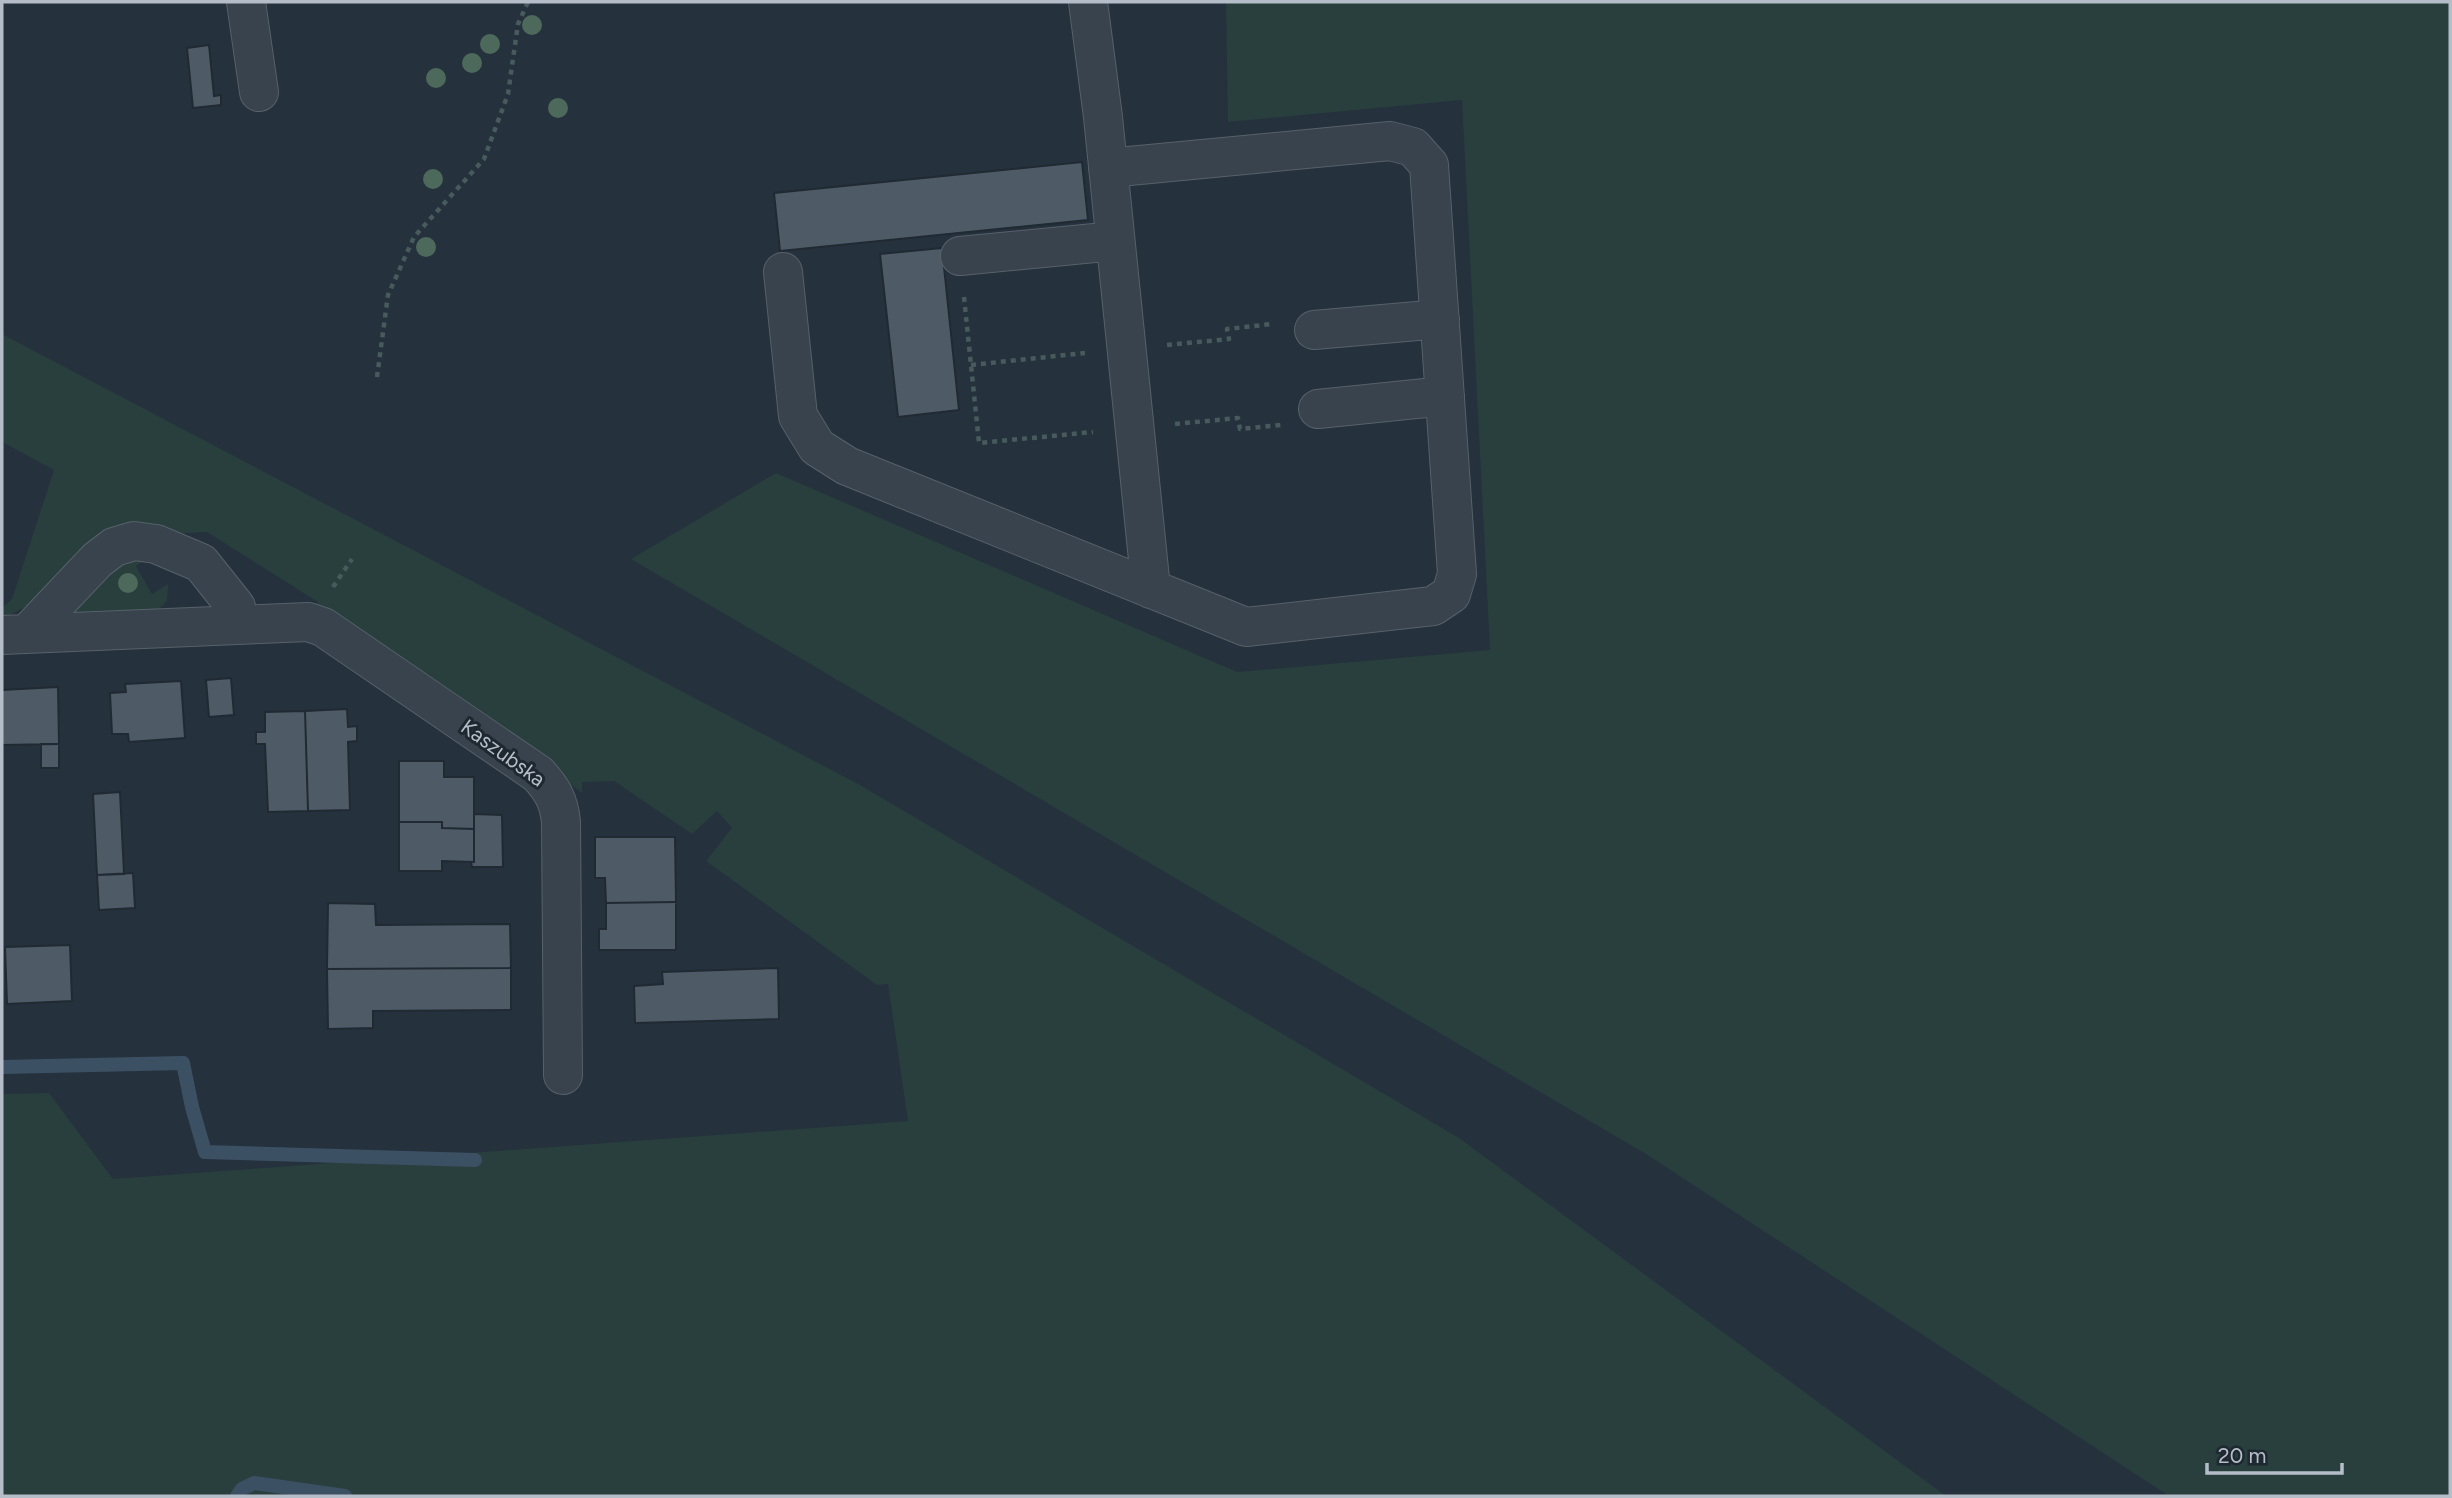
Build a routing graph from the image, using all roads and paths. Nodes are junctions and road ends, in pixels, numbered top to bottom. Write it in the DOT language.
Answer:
graph roads {
  1 [pos="246,2"];
  2 [pos="527,2"];
  3 [pos="1088,2"];
  4 [pos="259,92"];
  5 [pos="1108,168"];
  6 [pos="1115,241"];
  7 [pos="960,256"];
  8 [pos="783,272"];
  9 [pos="1440,319"];
  10 [pos="1314,330"];
  11 [pos="377,377"];
  12 [pos="1445,396"];
  13 [pos="1318,409"];
  14 [pos="1151,589"];
  15 [pos="238,625"];
  16 [pos="14,635"];
  17 [pos="563,1075"];
  1 -- 4 [label="street"];
  2 -- 11 [label="path"];
  3 -- 5 [label="street"];
  5 -- 6 [label="street"];
  5 -- 9 [label="street"];
  6 -- 7 [label="street"];
  6 -- 14 [label="street"];
  8 -- 14 [label="street"];
  9 -- 10 [label="street"];
  9 -- 12 [label="street"];
  12 -- 13 [label="street"];
  12 -- 14 [label="street"];
  15 -- 16 [label="street, Kaszubska"];
  15 -- 16 [label="street, Kaszubska"];
  15 -- 17 [label="street, Kaszubska"];
}
